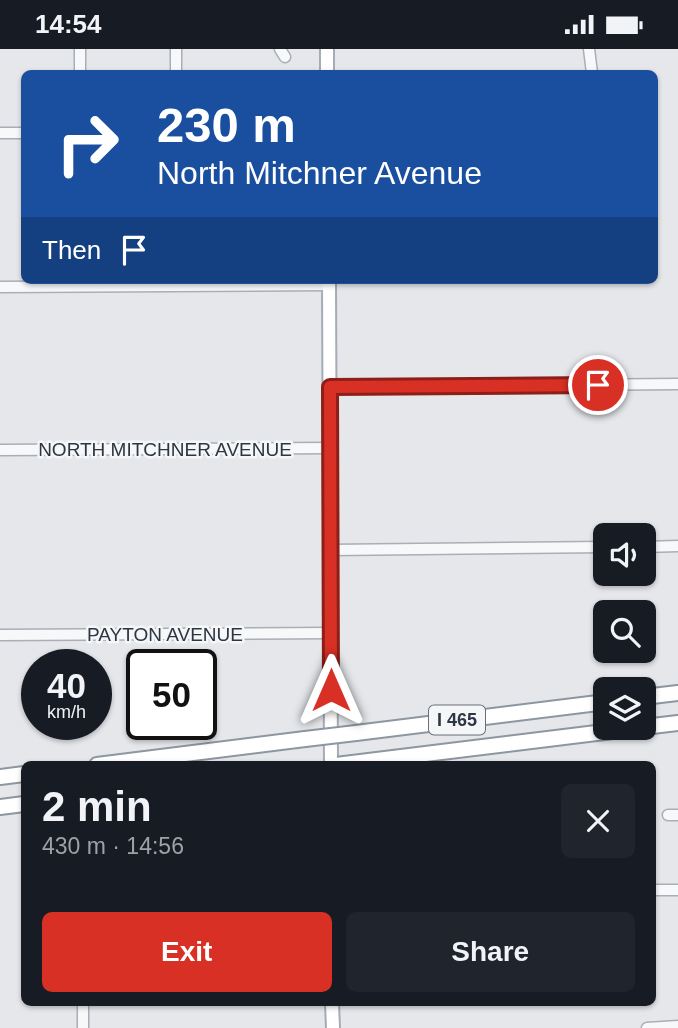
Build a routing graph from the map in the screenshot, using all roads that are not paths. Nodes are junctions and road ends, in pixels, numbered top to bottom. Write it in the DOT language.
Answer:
graph roads {
  1 [pos="80,49"];
  2 [pos="176,49"];
  3 [pos="327,49"];
  4 [pos="589,49"];
  5 [pos="80,70"];
  6 [pos="176,70"];
  7 [pos="327,70"];
  8 [pos="592,70"];
  9 [pos="0,133"];
  10 [pos="21,133"];
  11 [pos="198,284"];
  12 [pos="330,284"];
  13 [pos="0,287"];
  14 [pos="678,384"];
  15 [pos="330,387"];
  16 [pos="330,448"];
  17 [pos="0,450"];
  18 [pos="678,546"];
  19 [pos="593,547"];
  20 [pos="656,547"];
  21 [pos="331,550"];
  22 [pos="330,633"];
  23 [pos="0,635"];
  24 [pos="678,693"];
  25 [pos="656,696"];
  26 [pos="593,704"];
  27 [pos="678,723"];
  28 [pos="656,726"];
  29 [pos="593,733"];
  30 [pos="129,761"];
  31 [pos="334,761"];
  32 [pos="365,761"];
  33 [pos="21,774"];
  34 [pos="0,776"];
  35 [pos="21,804"];
  36 [pos="0,807"];
  37 [pos="656,890"];
  38 [pos="678,890"];
  39 [pos="83,1006"];
  40 [pos="332,1006"];
  41 [pos="678,1026"];
  42 [pos="83,1028"];
  43 [pos="332,1028"];
  44 [pos="647,1028"];
  1 -- 5 [label="street"];
  2 -- 6 [label="street"];
  3 -- 7 [label="main road"];
  4 -- 8 [label="street"];
  9 -- 10 [label="street"];
  11 -- 13 [label="street"];
  12 -- 15 [label="main road"];
  14 -- 15 [label="street"];
  15 -- 16 [label="main road"];
  16 -- 17 [label="street, NORTH MITCHNER AVENUE"];
  16 -- 21 [label="main road"];
  18 -- 20 [label="street"];
  19 -- 21 [label="street"];
  21 -- 22 [label="main road"];
  22 -- 23 [label="street, PAYTON AVENUE"];
  22 -- 31 [label="main road"];
  24 -- 25 [label="highway"];
  26 -- 30 [label="highway, I 465, bridge"];
  27 -- 28 [label="highway"];
  29 -- 32 [label="highway, I 465"];
  33 -- 34 [label="highway"];
  35 -- 36 [label="highway"];
  37 -- 38 [label="street"];
  39 -- 42 [label="street"];
  40 -- 43 [label="main road"];
  41 -- 44 [label="street"];
}
